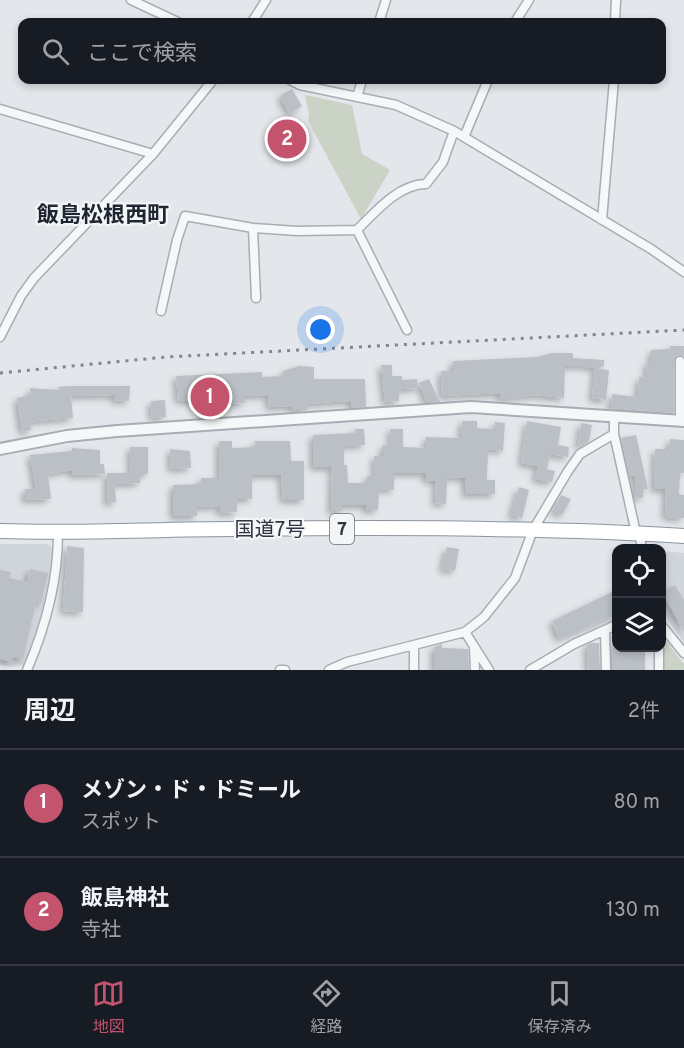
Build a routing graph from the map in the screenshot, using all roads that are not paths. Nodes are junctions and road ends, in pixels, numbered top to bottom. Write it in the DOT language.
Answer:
graph roads {
  1 [pos="131,0"];
  2 [pos="266,0"];
  3 [pos="386,0"];
  4 [pos="529,0"];
  5 [pos="616,0"];
  6 [pos="169,18"];
  7 [pos="255,18"];
  8 [pos="380,18"];
  9 [pos="518,18"];
  10 [pos="615,18"];
  11 [pos="210,84"];
  12 [pos="298,84"];
  13 [pos="361,84"];
  14 [pos="486,84"];
  15 [pos="614,84"];
  16 [pos="357,97"];
  17 [pos="0,109"];
  18 [pos="454,130"];
  19 [pos="465,137"];
  20 [pos="153,154"];
  21 [pos="602,220"];
  22 [pos="252,228"];
  23 [pos="357,230"];
  24 [pos="684,272"];
  25 [pos="256,298"];
  26 [pos="161,311"];
  27 [pos="407,330"];
  28 [pos="0,338"];
  29 [pos="680,361"];
  30 [pos="614,416"];
  31 [pos="682,421"];
  32 [pos="614,434"];
  33 [pos="0,448"];
  34 [pos="534,530"];
  35 [pos="0,531"];
  36 [pos="58,533"];
  37 [pos="638,533"];
  38 [pos="684,536"];
  39 [pos="641,544"];
  40 [pos="612,627"];
  41 [pos="605,630"];
  42 [pos="666,631"];
  43 [pos="465,632"];
  44 [pos="414,645"];
  45 [pos="474,649"];
  46 [pos="659,652"];
  47 [pos="684,653"];
  48 [pos="27,670"];
  49 [pos="280,670"];
  50 [pos="285,670"];
  51 [pos="329,670"];
  52 [pos="414,670"];
  53 [pos="475,670"];
  54 [pos="489,670"];
  55 [pos="530,670"];
  56 [pos="606,670"];
  57 [pos="659,670"];
  1 -- 6 [label="street"];
  2 -- 7 [label="street"];
  3 -- 8 [label="street"];
  4 -- 9 [label="street"];
  5 -- 10 [label="street"];
  11 -- 20 [label="street"];
  12 -- 16 [label="street"];
  13 -- 16 [label="street"];
  14 -- 19 [label="street"];
  15 -- 21 [label="street"];
  16 -- 18 [label="street"];
  17 -- 20 [label="street"];
  18 -- 19 [label="street"];
  18 -- 23 [label="street"];
  19 -- 21 [label="street"];
  20 -- 28 [label="street"];
  21 -- 24 [label="street"];
  22 -- 23 [label="street"];
  22 -- 25 [label="street"];
  22 -- 26 [label="street"];
  23 -- 27 [label="street"];
  29 -- 31 [label="street"];
  30 -- 31 [label="street"];
  30 -- 32 [label="street"];
  30 -- 33 [label="street"];
  32 -- 34 [label="street"];
  32 -- 37 [label="street"];
  34 -- 36 [label="highway, 国道7号 / 7"];
  34 -- 37 [label="highway, 国道7号 / 7"];
  34 -- 43 [label="street"];
  35 -- 36 [label="highway, 国道7号 / 7"];
  36 -- 48 [label="street"];
  37 -- 38 [label="highway, 国道7号 / 7"];
  37 -- 39 [label="street"];
  40 -- 41 [label="street"];
  41 -- 55 [label="street"];
  41 -- 56 [label="street"];
  42 -- 47 [label="street"];
  43 -- 44 [label="street"];
  43 -- 45 [label="street"];
  44 -- 51 [label="street"];
  44 -- 52 [label="street"];
  45 -- 53 [label="street"];
  45 -- 54 [label="street"];
  46 -- 57 [label="street"];
  49 -- 50 [label="street"];
}
